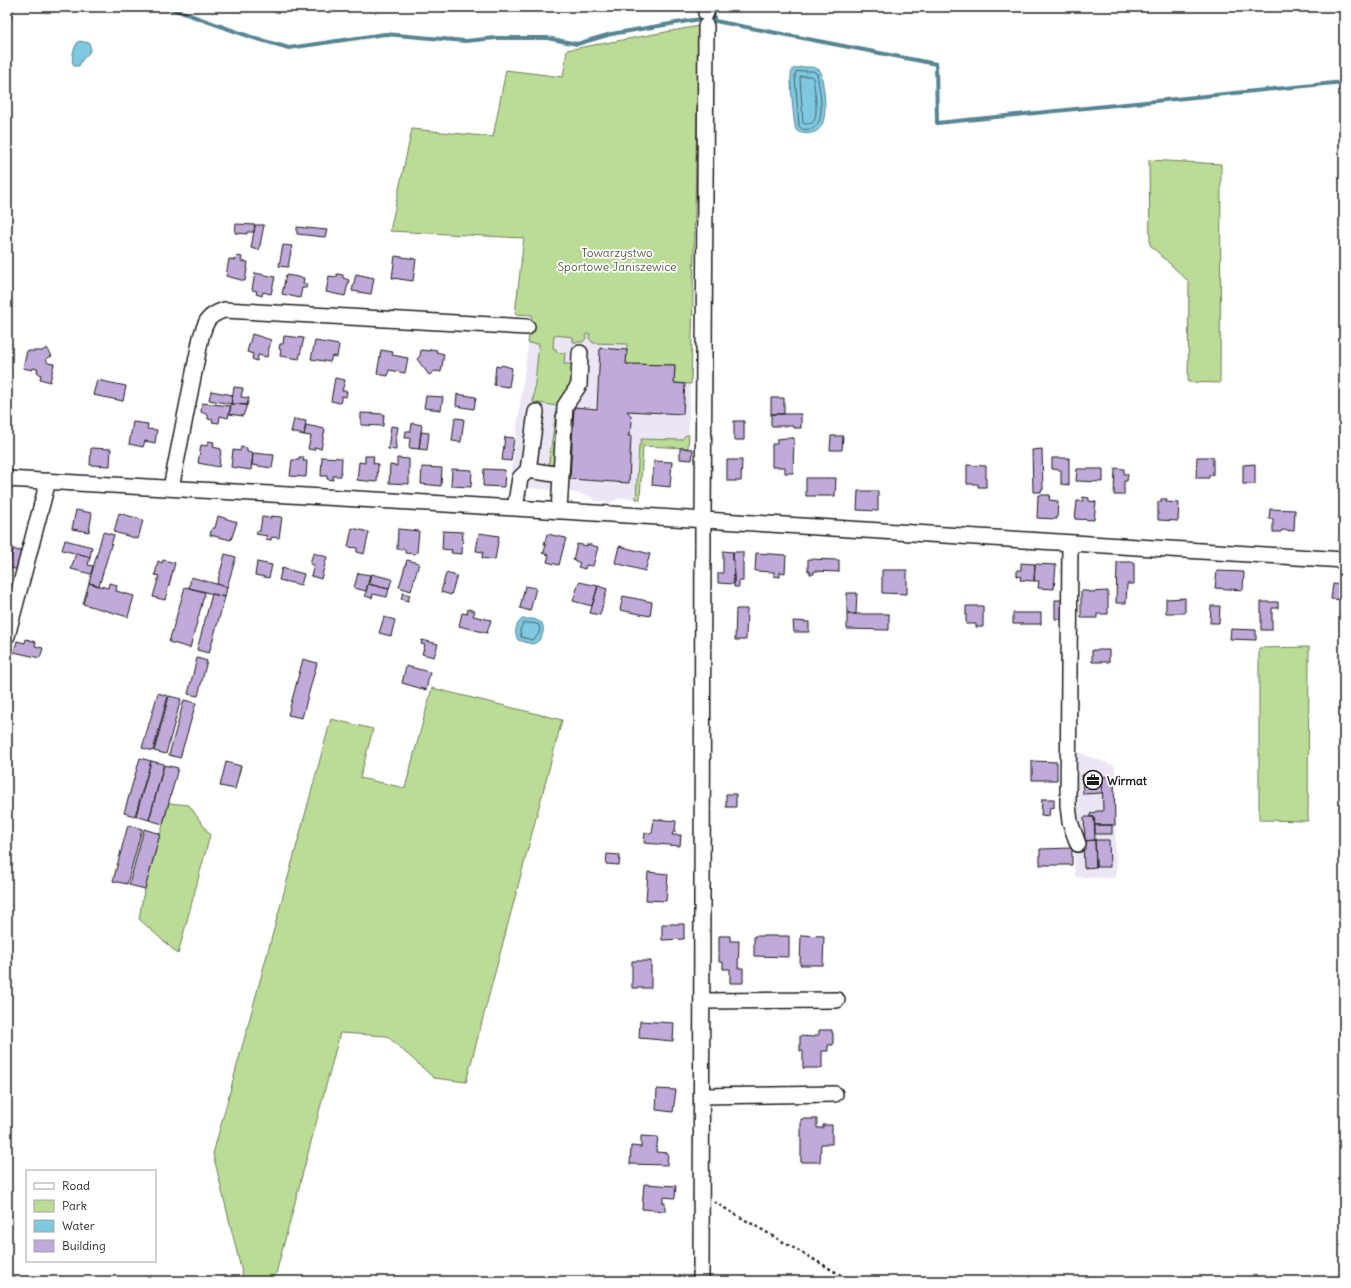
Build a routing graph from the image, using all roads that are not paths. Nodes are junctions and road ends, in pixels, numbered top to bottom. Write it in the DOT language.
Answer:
graph roads {
  1 [pos="706,15"];
  2 [pos="527,327"];
  3 [pos="580,353"];
  4 [pos="536,412"];
  5 [pos="528,470"];
  6 [pos="561,475"];
  7 [pos="7,479"];
  8 [pos="48,481"];
  9 [pos="171,488"];
  10 [pos="515,508"];
  11 [pos="559,511"];
  12 [pos="703,520"];
  13 [pos="1070,543"];
  14 [pos="1344,560"];
  15 [pos="7,636"];
  16 [pos="1078,844"];
  17 [pos="837,1000"];
  18 [pos="702,1001"];
  19 [pos="835,1094"];
  20 [pos="702,1096"];
  21 [pos="701,1281"];
  1 -- 12 [label="street"];
  2 -- 9 [label="street"];
  3 -- 6 [label="street"];
  4 -- 5 [label="street"];
  5 -- 6 [label="street"];
  5 -- 10 [label="street"];
  6 -- 11 [label="street"];
  7 -- 8 [label="street"];
  8 -- 9 [label="street"];
  8 -- 15 [label="street"];
  9 -- 10 [label="street"];
  10 -- 11 [label="street"];
  11 -- 12 [label="street"];
  12 -- 13 [label="street"];
  12 -- 18 [label="street"];
  13 -- 14 [label="street"];
  13 -- 16 [label="street"];
  17 -- 18 [label="street"];
  18 -- 20 [label="street"];
  19 -- 20 [label="street"];
  20 -- 21 [label="street"];
}
